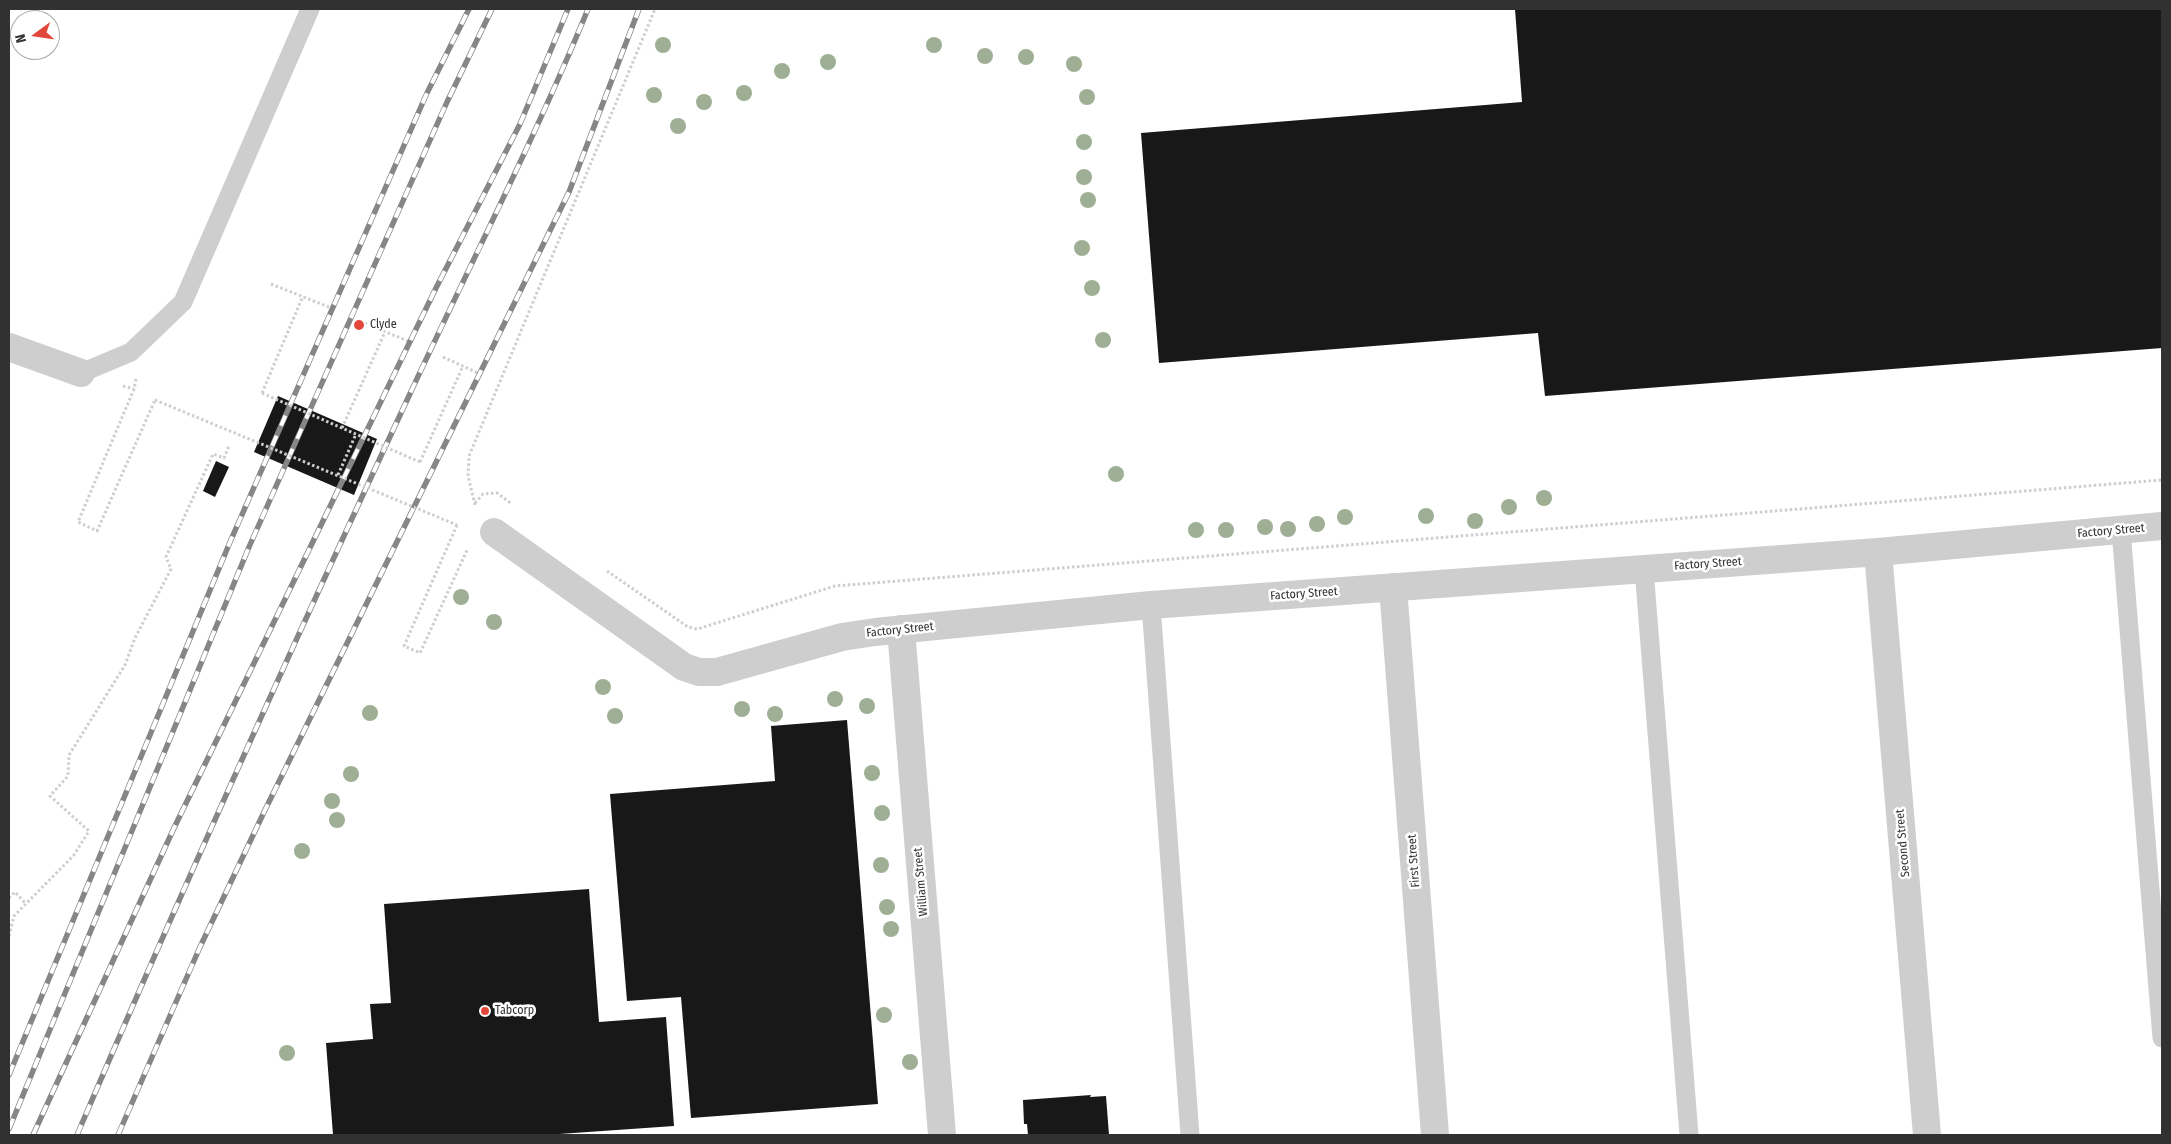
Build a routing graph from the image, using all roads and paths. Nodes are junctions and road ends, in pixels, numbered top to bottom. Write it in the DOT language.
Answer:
graph roads {
  1 [pos="310,9"];
  2 [pos="655,9"];
  3 [pos="271,284"];
  4 [pos="303,296"];
  5 [pos="329,307"];
  6 [pos="360,321"];
  7 [pos="385,332"];
  8 [pos="410,342"];
  9 [pos="9,348"];
  10 [pos="443,357"];
  11 [pos="463,366"];
  12 [pos="81,373"];
  13 [pos="478,373"];
  14 [pos="134,390"];
  15 [pos="342,428"];
  16 [pos="356,434"];
  17 [pos="229,446"];
  18 [pos="338,475"];
  19 [pos="2162,480"];
  20 [pos="475,503"];
  21 [pos="513,505"];
  22 [pos="485,522"];
  23 [pos="2162,526"];
  24 [pos="2121,530"];
  25 [pos="469,545"];
  26 [pos="1878,552"];
  27 [pos="600,566"];
  28 [pos="1644,569"];
  29 [pos="1393,587"];
  30 [pos="1151,605"];
  31 [pos="901,629"];
  32 [pos="9,898"];
  33 [pos="24,903"];
  34 [pos="9,936"];
  35 [pos="2162,1038"];
  36 [pos="942,1135"];
  37 [pos="1190,1135"];
  38 [pos="1435,1135"];
  39 [pos="1689,1135"];
  40 [pos="1927,1135"];
  1 -- 12 [label="lane"];
  2 -- 20 [label="path"];
  3 -- 4 [label="path"];
  4 -- 5 [label="path"];
  4 -- 15 [label="path, bridge"];
  6 -- 7 [label="path"];
  7 -- 8 [label="path"];
  7 -- 15 [label="path"];
  9 -- 12 [label="street"];
  10 -- 11 [label="path"];
  11 -- 13 [label="path"];
  11 -- 16 [label="path, bridge"];
  14 -- 18 [label="path, bridge"];
  15 -- 16 [label="path, bridge"];
  16 -- 18 [label="path"];
  17 -- 33 [label="path"];
  18 -- 25 [label="path, bridge"];
  19 -- 27 [label="path"];
  20 -- 21 [label="path"];
  20 -- 22 [label="path"];
  22 -- 31 [label="street, Factory Street"];
  23 -- 24 [label="street, Factory Street"];
  24 -- 26 [label="street, Factory Street"];
  24 -- 35 [label="lane"];
  26 -- 28 [label="street, Factory Street"];
  26 -- 40 [label="street, Second Street"];
  28 -- 29 [label="street, Factory Street"];
  28 -- 39 [label="lane"];
  29 -- 30 [label="street, Factory Street"];
  29 -- 38 [label="street, First Street"];
  30 -- 31 [label="street, Factory Street"];
  30 -- 37 [label="lane"];
  31 -- 36 [label="street, William Street"];
  32 -- 33 [label="path"];
  33 -- 34 [label="path"];
}
